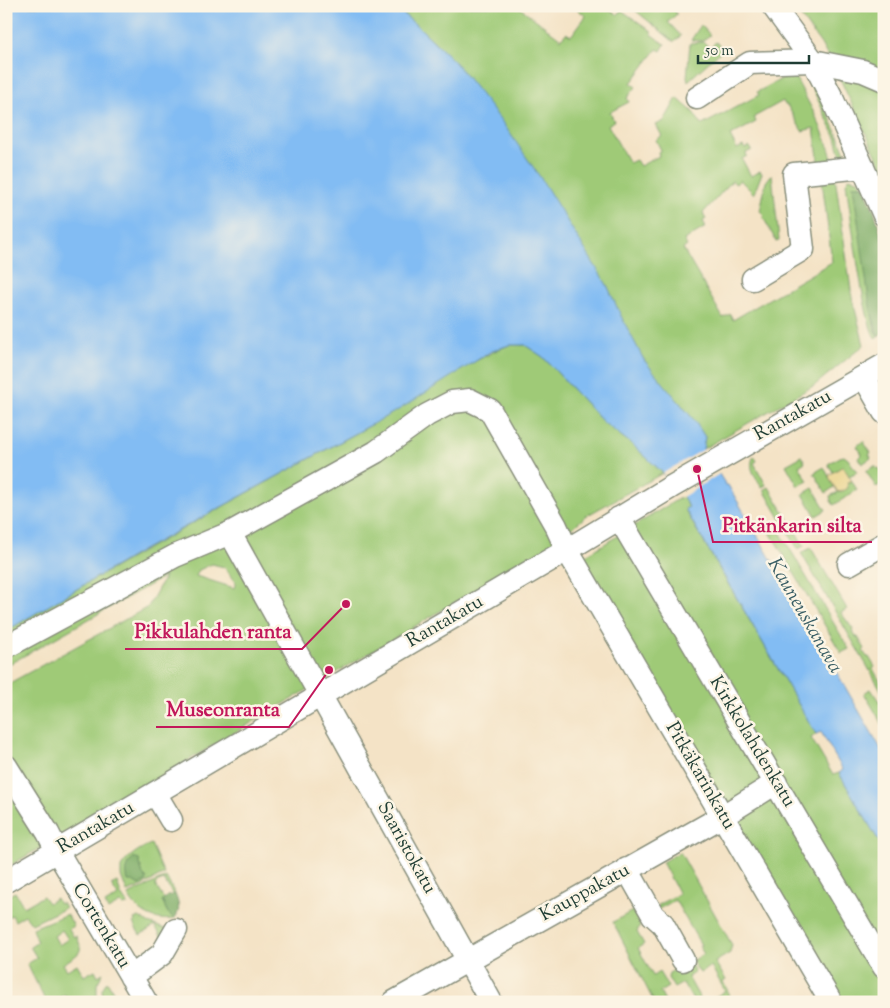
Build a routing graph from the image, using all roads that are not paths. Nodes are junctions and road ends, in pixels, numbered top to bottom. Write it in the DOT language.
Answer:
graph roads {
  1 [pos="773,6"];
  2 [pos="813,61"];
  3 [pos="884,80"];
  4 [pos="697,98"];
  5 [pos="863,167"];
  6 [pos="884,215"];
  7 [pos="753,279"];
  8 [pos="884,365"];
  9 [pos="864,377"];
  10 [pos="884,412"];
  11 [pos="619,518"];
  12 [pos="230,533"];
  13 [pos="884,544"];
  14 [pos="567,550"];
  15 [pos="849,564"];
  16 [pos="6,647"];
  17 [pos="320,696"];
  18 [pos="8,763"];
  19 [pos="776,783"];
  20 [pos="156,793"];
  21 [pos="723,816"];
  22 [pos="171,820"];
  23 [pos="56,851"];
  24 [pos="628,870"];
  25 [pos="6,881"];
  26 [pos="176,930"];
  27 [pos="468,958"];
  28 [pos="683,960"];
  29 [pos="884,967"];
  30 [pos="131,976"];
  31 [pos="146,1002"];
  32 [pos="394,1002"];
  33 [pos="492,1002"];
  34 [pos="831,1002"];
  1 -- 2 [label="street"];
  2 -- 3 [label="street"];
  2 -- 4 [label="street"];
  2 -- 5 [label="street"];
  5 -- 6 [label="street"];
  5 -- 7 [label="street"];
  8 -- 9 [label="street, Rantakatu"];
  9 -- 10 [label="street"];
  9 -- 11 [label="street, Rantakatu"];
  11 -- 14 [label="street, Rantakatu"];
  11 -- 19 [label="street, Kirkkolahdenkatu"];
  12 -- 14 [label="street, Pitkäkarinkatu"];
  12 -- 16 [label="street, Pitkäkarinkatu"];
  12 -- 17 [label="street, Saaristokatu"];
  13 -- 15 [label="street"];
  14 -- 17 [label="street, Rantakatu"];
  14 -- 21 [label="street, Pitkäkarinkatu"];
  17 -- 20 [label="street, Rantakatu"];
  17 -- 27 [label="street, Saaristokatu"];
  18 -- 23 [label="street, Cortenkatu"];
  19 -- 21 [label="street, Kauppakatu"];
  19 -- 29 [label="street, Kirkkolahdenkatu"];
  20 -- 22 [label="street"];
  20 -- 23 [label="street, Rantakatu"];
  21 -- 24 [label="street, Kauppakatu"];
  21 -- 34 [label="street, Pitkäkarinkatu"];
  23 -- 25 [label="street, Rantakatu"];
  23 -- 30 [label="street, Cortenkatu"];
  24 -- 27 [label="street, Kauppakatu"];
  24 -- 28 [label="street"];
  26 -- 30 [label="street"];
  27 -- 32 [label="street, Kauppakatu"];
  27 -- 33 [label="street, Saaristokatu"];
  30 -- 31 [label="street, Cortenkatu"];
}
